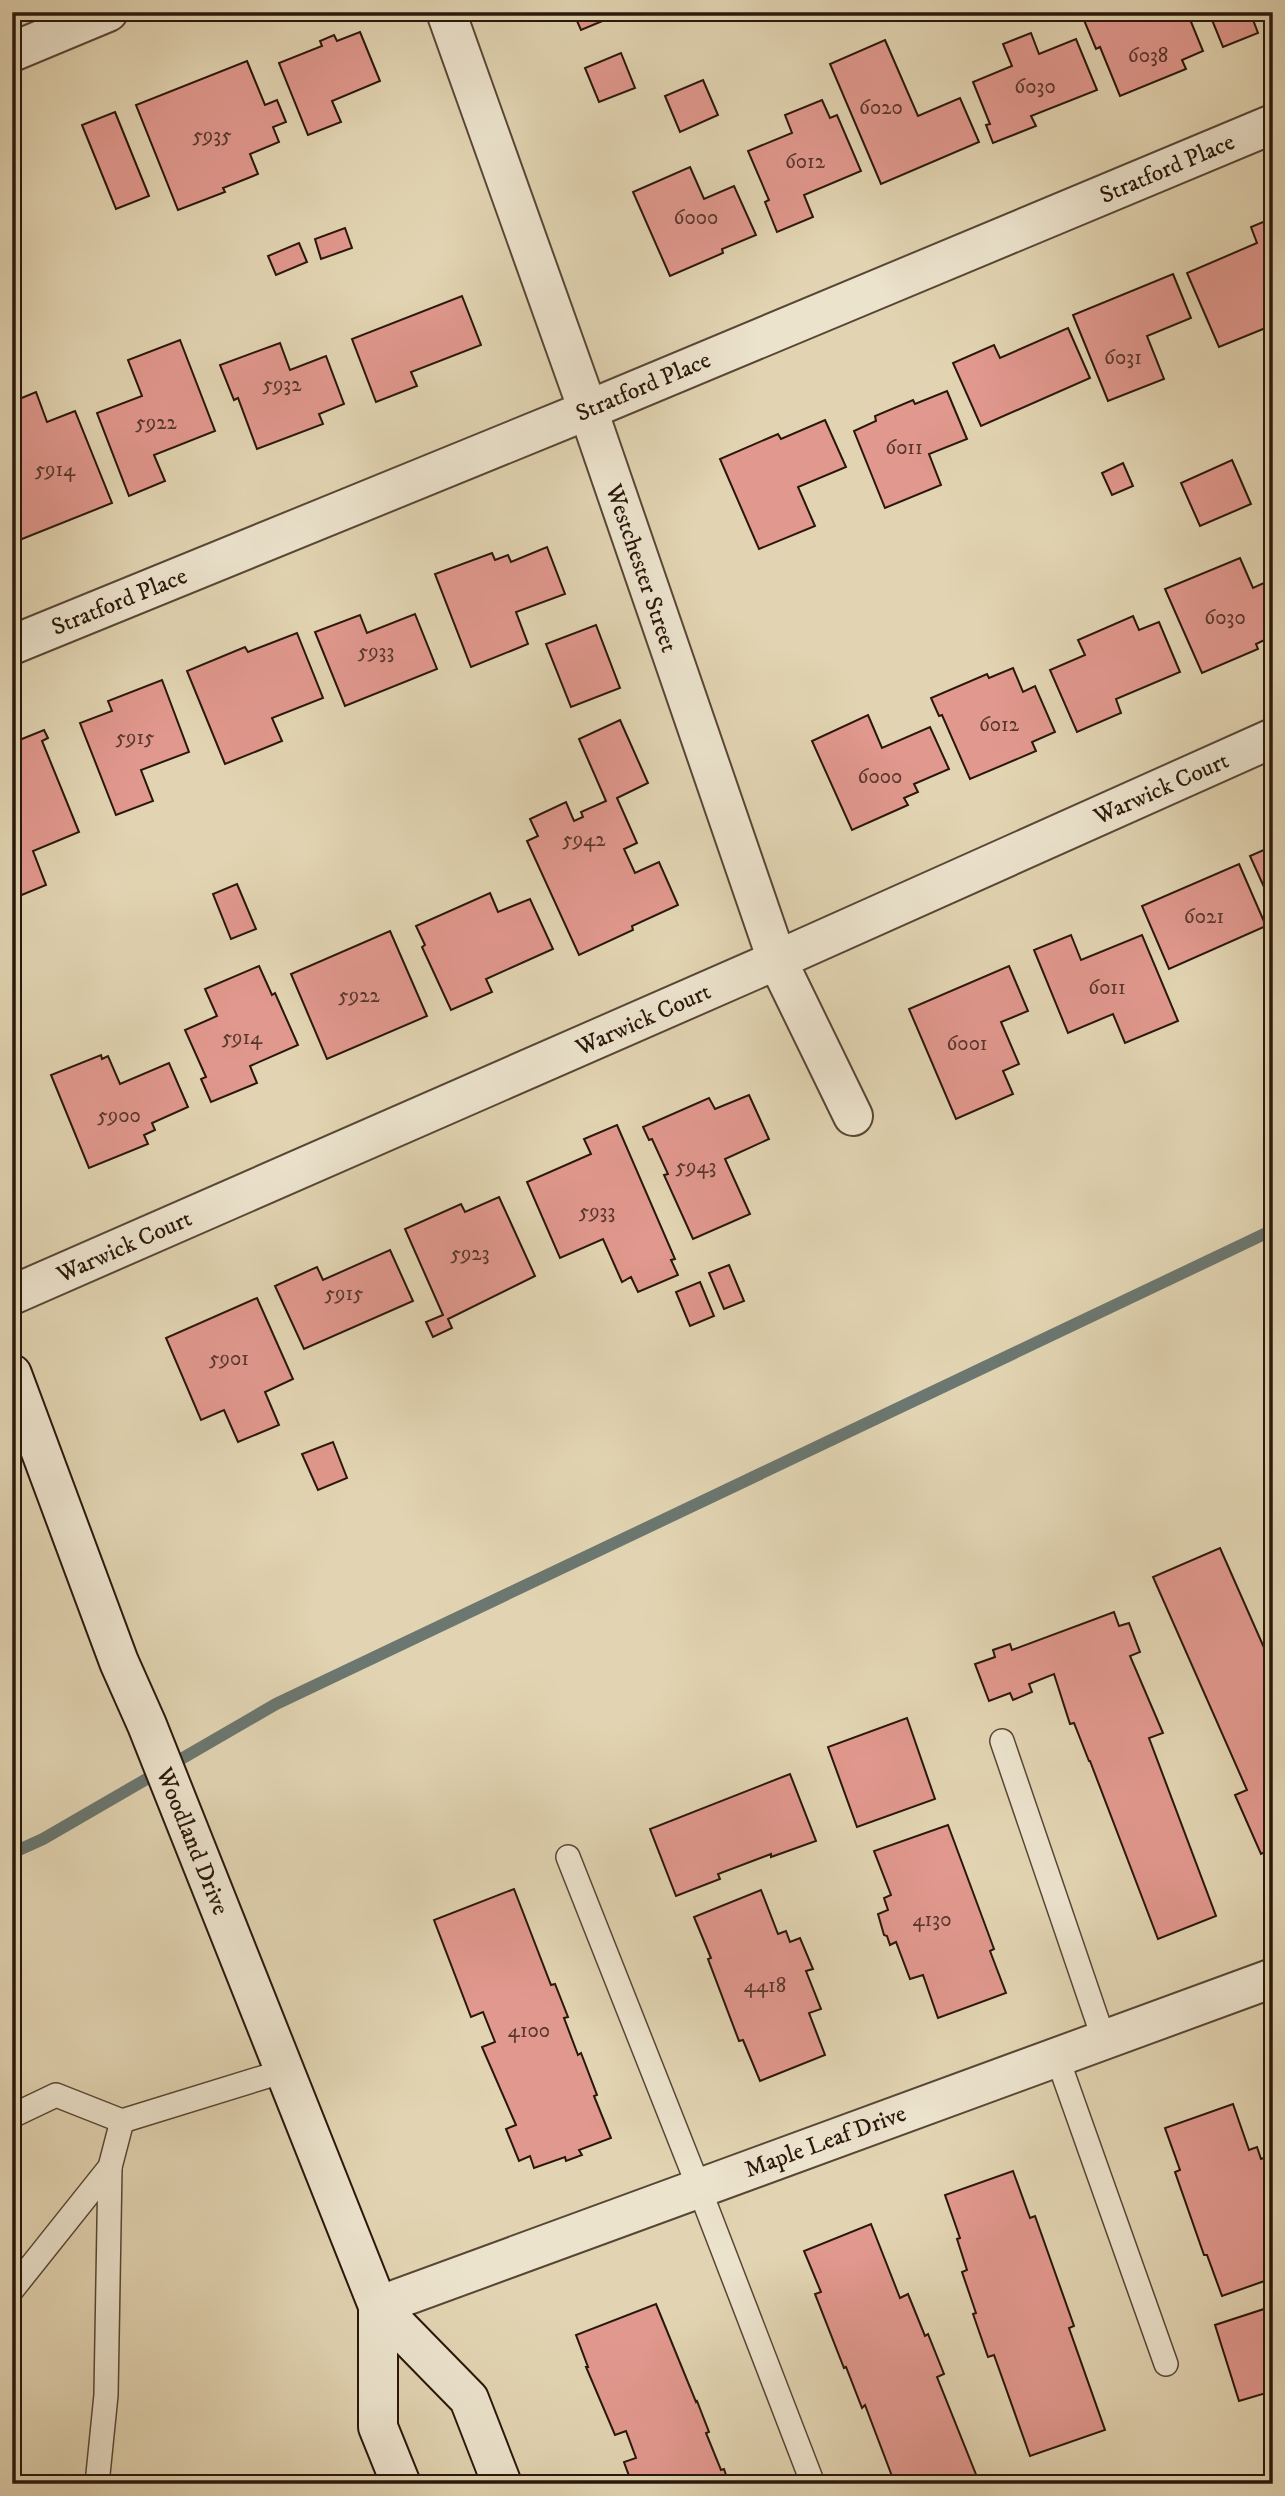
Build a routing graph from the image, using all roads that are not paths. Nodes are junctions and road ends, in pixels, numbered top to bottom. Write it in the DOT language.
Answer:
graph roads {
  1 [pos="108,12"];
  2 [pos="446,12"];
  3 [pos="12,52"];
  4 [pos="1273,124"];
  5 [pos="588,410"];
  6 [pos="12,645"];
  7 [pos="1273,738"];
  8 [pos="777,960"];
  9 [pos="853,1116"];
  10 [pos="12,1295"];
  11 [pos="12,1374"];
  12 [pos="1002,1741"];
  13 [pos="568,1857"];
  14 [pos="1273,1978"];
  15 [pos="1104,2040"];
  16 [pos="1057,2057"];
  17 [pos="284,2071"];
  18 [pos="12,2116"];
  19 [pos="122,2121"];
  20 [pos="110,2167"];
  21 [pos="699,2188"];
  22 [pos="12,2290"];
  23 [pos="378,2306"];
  24 [pos="1166,2364"];
  25 [pos="97,2484"];
  26 [pos="401,2484"];
  27 [pos="502,2484"];
  28 [pos="813,2484"];
  1 -- 3 [label="street"];
  2 -- 5 [label="street, Westchester Street"];
  4 -- 5 [label="street, Stratford Place"];
  5 -- 6 [label="street, Stratford Place"];
  5 -- 8 [label="street, Westchester Street"];
  7 -- 8 [label="street, Warwick Court"];
  8 -- 9 [label="street, Westchester Street"];
  8 -- 10 [label="street, Warwick Court"];
  11 -- 17 [label="street, Woodland Drive"];
  12 -- 15 [label="lane"];
  13 -- 21 [label="lane"];
  14 -- 15 [label="street, Maple Leaf Drive"];
  15 -- 16 [label="street, Maple Leaf Drive"];
  16 -- 21 [label="street, Maple Leaf Drive"];
  16 -- 24 [label="lane"];
  17 -- 19 [label="lane"];
  17 -- 23 [label="street, Woodland Drive"];
  18 -- 19 [label="lane"];
  19 -- 20 [label="lane"];
  20 -- 22 [label="lane"];
  20 -- 25 [label="lane"];
  21 -- 23 [label="street, Maple Leaf Drive"];
  21 -- 28 [label="lane"];
  23 -- 26 [label="street, Woodland Drive"];
  23 -- 27 [label="street, Woodland Drive"];
}
